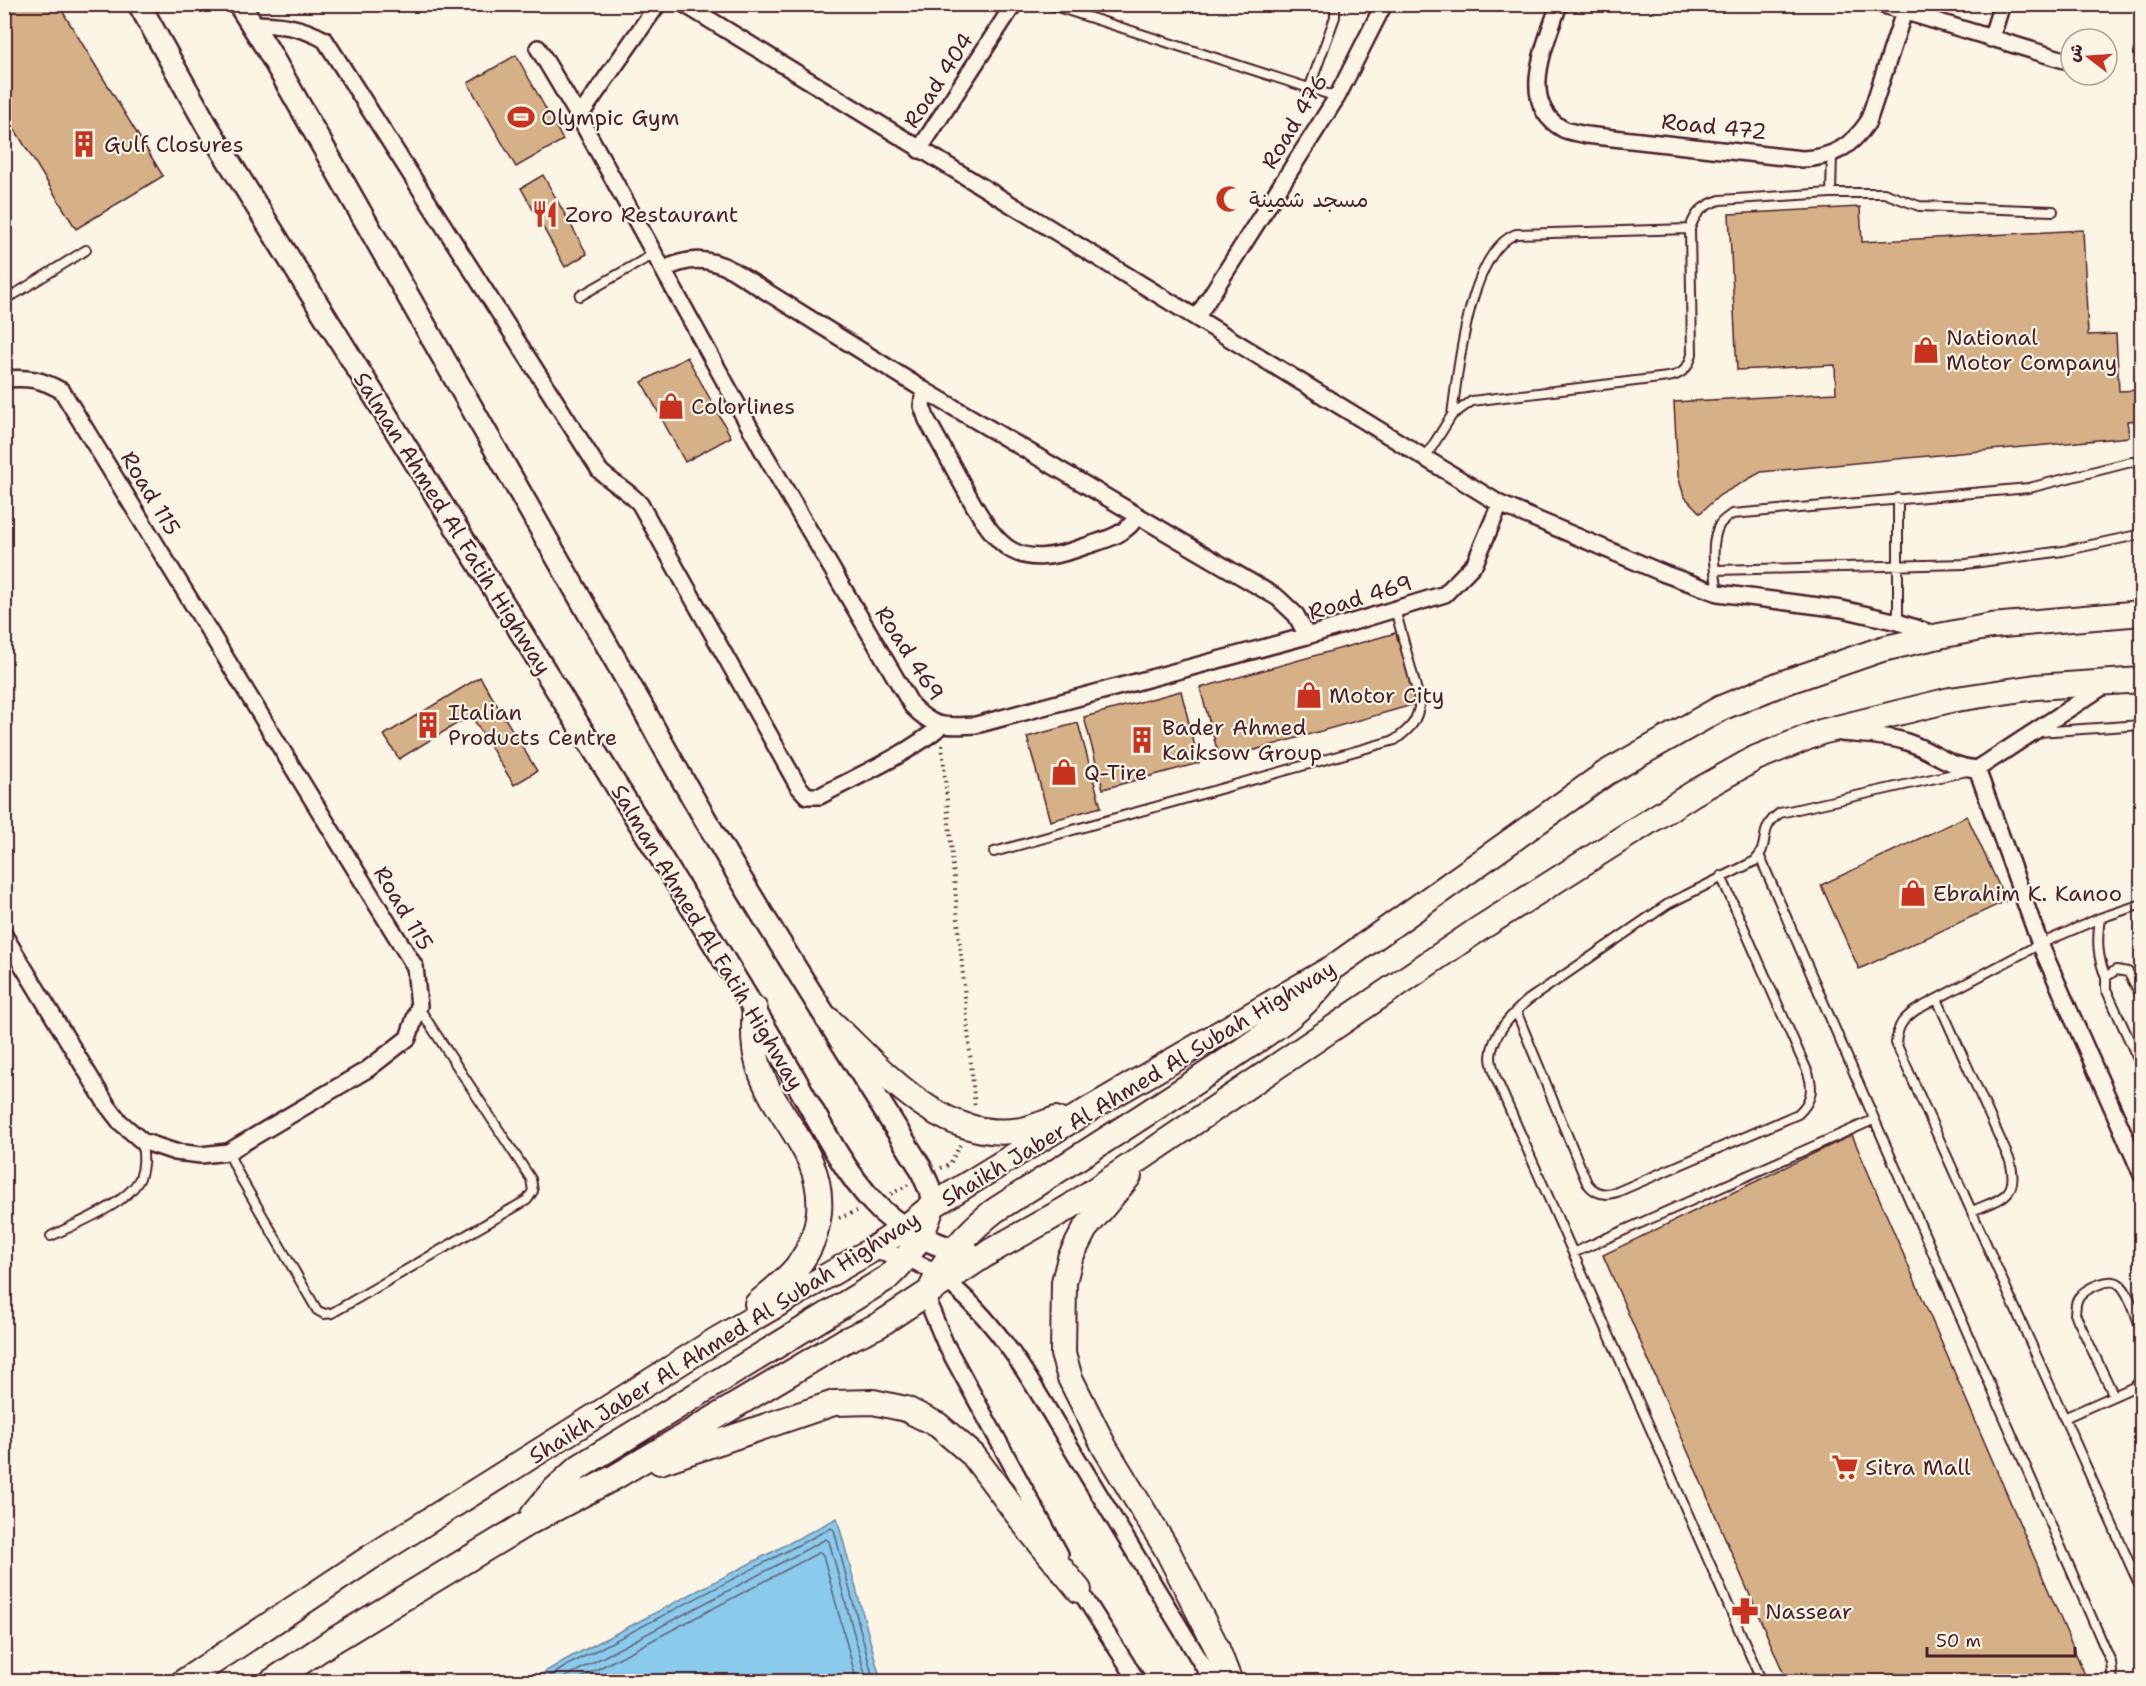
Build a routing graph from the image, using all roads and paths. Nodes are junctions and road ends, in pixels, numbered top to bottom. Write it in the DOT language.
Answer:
graph roads {
  1 [pos="139,4"];
  2 [pos="239,4"];
  3 [pos="658,4"];
  4 [pos="684,4"];
  5 [pos="1014,4"];
  6 [pos="1048,4"];
  7 [pos="1335,4"];
  8 [pos="1384,4"];
  9 [pos="1559,4"];
  10 [pos="1880,4"];
  11 [pos="2002,4"];
  12 [pos="1063,7"];
  13 [pos="1904,12"];
  14 [pos="250,24"];
  15 [pos="1991,39"];
  16 [pos="538,48"];
  17 [pos="2059,59"];
  18 [pos="1309,89"];
  19 [pos="1337,98"];
  20 [pos="579,117"];
  21 [pos="920,150"];
  22 [pos="1832,154"];
  23 [pos="1831,193"];
  24 [pos="2053,211"];
  25 [pos="1690,229"];
  26 [pos="86,250"];
  27 [pos="654,254"];
  28 [pos="663,270"];
  29 [pos="580,296"];
  30 [pos="4,298"];
  31 [pos="1197,317"];
  32 [pos="4,379"];
  33 [pos="924,390"];
  34 [pos="1452,415"];
  35 [pos="1425,458"];
  36 [pos="2142,464"];
  37 [pos="1898,498"];
  38 [pos="1500,504"];
  39 [pos="1137,516"];
  40 [pos="2142,534"];
  41 [pos="1897,567"];
  42 [pos="1715,570"];
  43 [pos="1718,593"];
  44 [pos="1395,609"];
  45 [pos="2142,613"];
  46 [pos="1898,622"];
  47 [pos="1307,636"];
  48 [pos="1939,636"];
  49 [pos="2142,680"];
  50 [pos="2111,681"];
  51 [pos="2142,725"];
  52 [pos="941,726"];
  53 [pos="1821,732"];
  54 [pos="2034,733"];
  55 [pos="1977,769"];
  56 [pos="994,852"];
  57 [pos="1760,857"];
  58 [pos="1722,876"];
  59 [pos="2142,904"];
  60 [pos="2100,918"];
  61 [pos="4,934"];
  62 [pos="2040,944"];
  63 [pos="1335,966"];
  64 [pos="2106,977"];
  65 [pos="2142,997"];
  66 [pos="1937,999"];
  67 [pos="418,1006"];
  68 [pos="755,1009"];
  69 [pos="1516,1011"];
  70 [pos="828,1019"];
  71 [pos="2142,1068"];
  72 [pos="1093,1107"];
  73 [pos="1874,1120"];
  74 [pos="970,1126"];
  75 [pos="142,1141"];
  76 [pos="228,1152"];
  77 [pos="1148,1154"];
  78 [pos="2142,1175"];
  79 [pos="925,1176"];
  80 [pos="874,1204"];
  81 [pos="932,1206"];
  82 [pos="1972,1211"];
  83 [pos="818,1221"];
  84 [pos="914,1232"];
  85 [pos="51,1236"];
  86 [pos="954,1250"];
  87 [pos="870,1251"];
  88 [pos="991,1251"];
  89 [pos="1573,1253"];
  90 [pos="907,1258"];
  91 [pos="938,1283"];
  92 [pos="2142,1331"];
  93 [pos="716,1340"];
  94 [pos="2142,1379"];
  95 [pos="2114,1396"];
  96 [pos="2064,1418"];
  97 [pos="615,1477"];
  98 [pos="526,1524"];
  99 [pos="1079,1590"];
  100 [pos="2142,1591"];
  101 [pos="183,1682"];
  102 [pos="271,1682"];
  103 [pos="1138,1682"];
  104 [pos="1213,1682"];
  105 [pos="1230,1682"];
  106 [pos="1762,1682"];
  107 [pos="2113,1682"];
  1 -- 68 [label="street, Salman Ahmed Al Fatih Highway"];
  2 -- 14 [label="street"];
  3 -- 20 [label="street"];
  4 -- 21 [label="street"];
  5 -- 21 [label="street, Road 404"];
  6 -- 12 [label="lane"];
  7 -- 18 [label="lane"];
  8 -- 19 [label="street, Road 476"];
  9 -- 22 [label="street, Road 472"];
  10 -- 13 [label="street"];
  11 -- 15 [label="street"];
  12 -- 18 [label="lane"];
  13 -- 15 [label="street"];
  13 -- 22 [label="street, Road 472"];
  14 -- 52 [label="street"];
  14 -- 70 [label="street"];
  15 -- 17 [label="street"];
  16 -- 20 [label="street, Road 469"];
  18 -- 19 [label="lane"];
  19 -- 31 [label="street, Road 476"];
  20 -- 27 [label="street, Road 469"];
  21 -- 31 [label="street"];
  22 -- 23 [label="lane"];
  23 -- 24 [label="lane"];
  23 -- 25 [label="lane"];
  25 -- 34 [label="lane"];
  25 -- 34 [label="lane"];
  26 -- 30 [label="lane"];
  27 -- 28 [label="street, Road 469"];
  27 -- 29 [label="lane"];
  28 -- 33 [label="street"];
  28 -- 52 [label="street, Road 469"];
  31 -- 35 [label="street"];
  32 -- 67 [label="street, Road 115"];
  33 -- 39 [label="street"];
  33 -- 39 [label="street"];
  34 -- 35 [label="lane"];
  35 -- 38 [label="street"];
  36 -- 37 [label="lane"];
  37 -- 41 [label="lane"];
  37 -- 42 [label="lane"];
  38 -- 43 [label="street"];
  38 -- 44 [label="street, Road 469"];
  39 -- 47 [label="street"];
  40 -- 41 [label="lane"];
  41 -- 42 [label="lane"];
  41 -- 46 [label="lane"];
  42 -- 43 [label="lane"];
  43 -- 46 [label="street"];
  44 -- 47 [label="street, Road 469"];
  44 -- 56 [label="lane"];
  45 -- 48 [label="main road, Shaikh Jaber Al Ahmed Al Subah Highway"];
  46 -- 48 [label="street"];
  47 -- 52 [label="street, Road 469"];
  48 -- 63 [label="main road, Shaikh Jaber Al Ahmed Al Subah Highway"];
  49 -- 50 [label="main road"];
  50 -- 53 [label="main road"];
  50 -- 54 [label="street"];
  51 -- 54 [label="lane"];
  52 -- 74 [label="path"];
  53 -- 55 [label="street"];
  53 -- 77 [label="main road"];
  54 -- 55 [label="street"];
  55 -- 57 [label="lane"];
  55 -- 62 [label="street"];
  57 -- 58 [label="lane"];
  57 -- 73 [label="lane"];
  58 -- 69 [label="lane"];
  58 -- 69 [label="lane"];
  59 -- 60 [label="lane"];
  60 -- 62 [label="lane"];
  60 -- 64 [label="lane"];
  61 -- 75 [label="street, Road 115"];
  62 -- 66 [label="lane"];
  62 -- 78 [label="street"];
  63 -- 72 [label="main road, Shaikh Jaber Al Ahmed Al Subah Highway"];
  63 -- 86 [label="main road"];
  64 -- 65 [label="lane"];
  64 -- 71 [label="lane"];
  66 -- 82 [label="lane"];
  66 -- 82 [label="lane"];
  67 -- 76 [label="street, Road 115"];
  67 -- 76 [label="lane"];
  68 -- 80 [label="street, Salman Ahmed Al Fatih Highway"];
  68 -- 83 [label="main road"];
  69 -- 89 [label="lane"];
  70 -- 74 [label="main road"];
  70 -- 79 [label="street"];
  72 -- 74 [label="main road"];
  72 -- 81 [label="main road, Shaikh Jaber Al Ahmed Al Subah Highway"];
  73 -- 89 [label="lane"];
  73 -- 107 [label="lane"];
  74 -- 79 [label="path"];
  75 -- 76 [label="street, Road 115"];
  75 -- 85 [label="lane"];
  77 -- 88 [label="main road"];
  77 -- 105 [label="main road"];
  79 -- 80 [label="path"];
  79 -- 81 [label="street"];
  80 -- 83 [label="path"];
  80 -- 84 [label="street, Salman Ahmed Al Fatih Highway"];
  81 -- 84 [label="main road, Shaikh Jaber Al Ahmed Al Subah Highway"];
  82 -- 96 [label="lane"];
  83 -- 93 [label="main road"];
  84 -- 86 [label="street, Salman Ahmed Al Fatih Highway"];
  84 -- 87 [label="main road, Shaikh Jaber Al Ahmed Al Subah Highway"];
  84 -- 90 [label="main road"];
  86 -- 88 [label="street, Salman Ahmed Al Fatih Highway"];
  86 -- 91 [label="main road"];
  87 -- 90 [label="street"];
  87 -- 93 [label="main road, Shaikh Jaber Al Ahmed Al Subah Highway"];
  88 -- 91 [label="main road"];
  89 -- 106 [label="lane"];
  90 -- 91 [label="street"];
  90 -- 98 [label="main road"];
  91 -- 97 [label="main road"];
  91 -- 99 [label="street"];
  91 -- 104 [label="street"];
  92 -- 95 [label="lane"];
  93 -- 101 [label="main road, Shaikh Jaber Al Ahmed Al Subah Highway"];
  94 -- 95 [label="lane"];
  95 -- 96 [label="lane"];
  96 -- 100 [label="lane"];
  97 -- 98 [label="main road"];
  97 -- 99 [label="main road"];
  98 -- 102 [label="main road"];
  99 -- 103 [label="street"];
}
